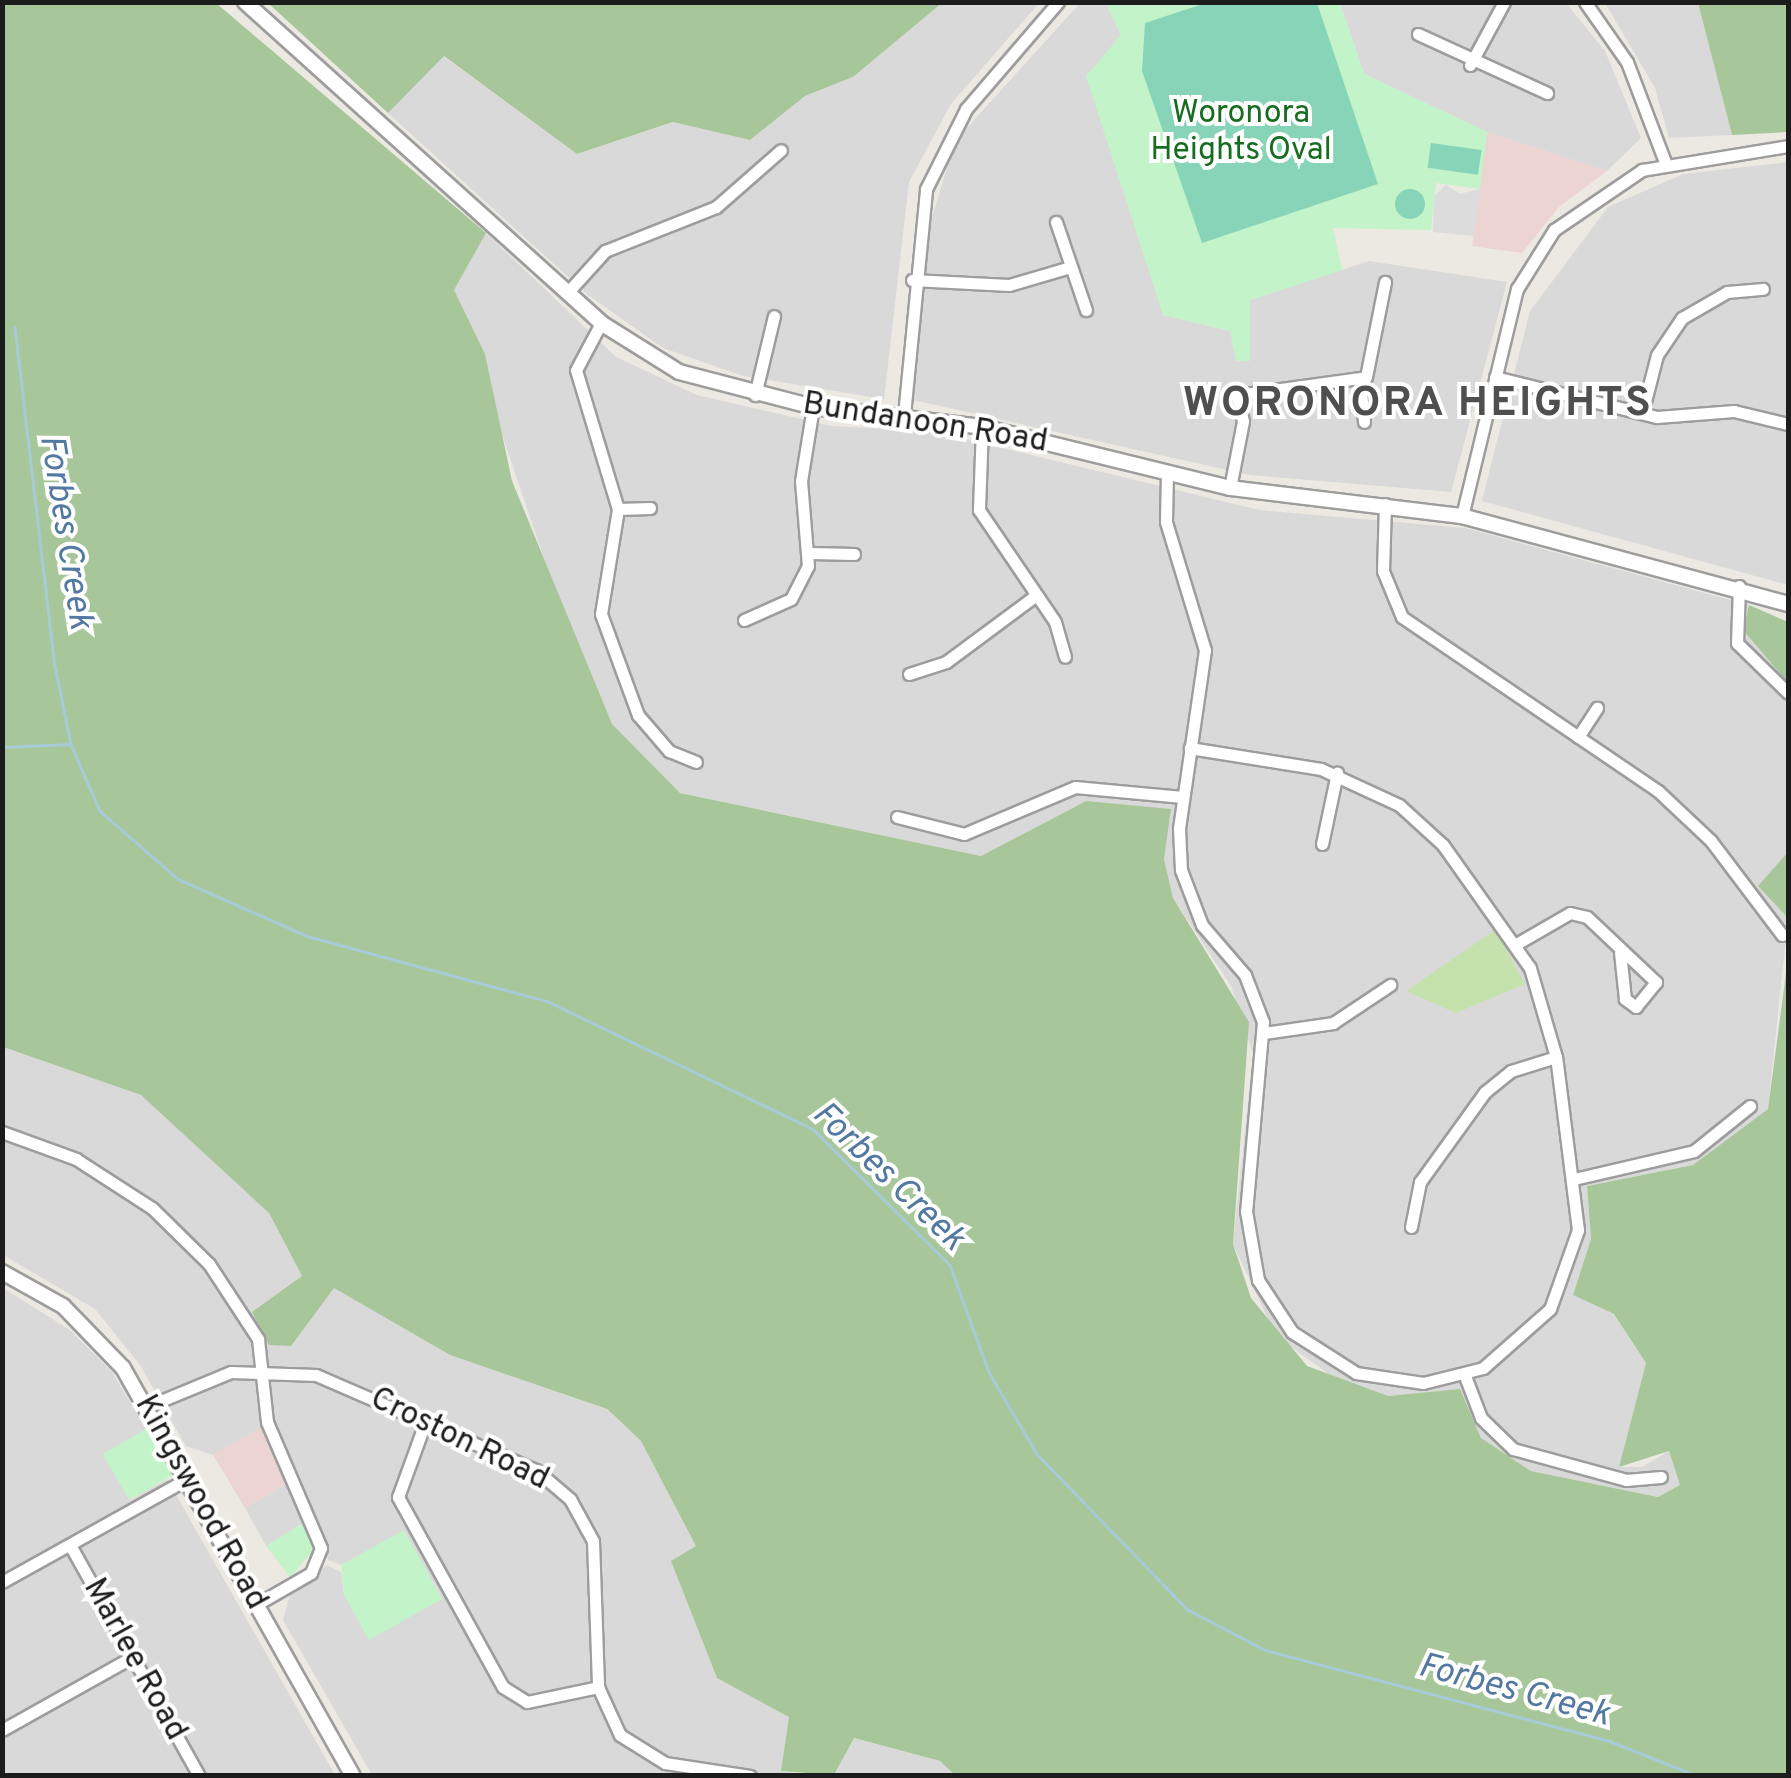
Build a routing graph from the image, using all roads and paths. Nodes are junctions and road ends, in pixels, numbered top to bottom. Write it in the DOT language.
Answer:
graph roads {
  1 [pos="245,2"];
  2 [pos="1058,2"];
  3 [pos="1504,2"];
  4 [pos="1585,2"];
  5 [pos="1418,34"];
  6 [pos="1470,65"];
  7 [pos="1547,92"];
  8 [pos="1788,146"];
  9 [pos="781,150"];
  10 [pos="1665,162"];
  11 [pos="1056,222"];
  12 [pos="1070,267"];
  13 [pos="912,280"];
  14 [pos="1384,282"];
  15 [pos="1763,289"];
  16 [pos="567,293"];
  17 [pos="1086,310"];
  18 [pos="774,316"];
  19 [pos="601,323"];
  20 [pos="1496,377"];
  21 [pos="1360,381"];
  22 [pos="756,394"];
  23 [pos="813,407"];
  24 [pos="1642,414"];
  25 [pos="904,416"];
  26 [pos="1364,422"];
  27 [pos="1788,424"];
  28 [pos="982,427"];
  29 [pos="1168,473"];
  30 [pos="1230,488"];
  31 [pos="1385,504"];
  32 [pos="650,508"];
  33 [pos="618,509"];
  34 [pos="1462,516"];
  35 [pos="811,553"];
  36 [pos="854,554"];
  37 [pos="1739,586"];
  38 [pos="1036,596"];
  39 [pos="1788,604"];
  40 [pos="744,620"];
  41 [pos="1065,656"];
  42 [pos="909,674"];
  43 [pos="1788,694"];
  44 [pos="1597,708"];
  45 [pos="1578,737"];
  46 [pos="1190,748"];
  47 [pos="696,762"];
  48 [pos="1337,774"];
  49 [pos="1183,797"];
  50 [pos="896,817"];
  51 [pos="1322,844"];
  52 [pos="1782,936"];
  53 [pos="1518,944"];
  54 [pos="1620,952"];
  55 [pos="1390,985"];
  56 [pos="1264,1034"];
  57 [pos="1556,1057"];
  58 [pos="1750,1106"];
  59 [pos="2,1132"];
  60 [pos="1574,1179"];
  61 [pos="1411,1227"];
  62 [pos="2,1272"];
  63 [pos="265,1370"];
  64 [pos="1465,1376"];
  65 [pos="146,1407"];
  66 [pos="426,1420"];
  67 [pos="1661,1477"];
  68 [pos="187,1479"];
  69 [pos="70,1545"];
  70 [pos="2,1582"];
  71 [pos="256,1604"];
  72 [pos="132,1658"];
  73 [pos="598,1687"];
  74 [pos="2,1730"];
  75 [pos="197,1771"];
  76 [pos="180,1776"];
  77 [pos="352,1776"];
  78 [pos="750,1776"];
  1 -- 16 [label="street, Bundanoon Road"];
  2 -- 13 [label="street"];
  3 -- 6 [label="street"];
  4 -- 10 [label="street"];
  5 -- 6 [label="street"];
  6 -- 7 [label="street"];
  8 -- 10 [label="street"];
  9 -- 16 [label="street"];
  10 -- 20 [label="street"];
  11 -- 12 [label="street"];
  12 -- 13 [label="street"];
  12 -- 17 [label="street"];
  13 -- 25 [label="street"];
  14 -- 21 [label="street"];
  15 -- 24 [label="street"];
  16 -- 19 [label="street, Bundanoon Road"];
  18 -- 22 [label="street"];
  19 -- 22 [label="street, Bundanoon Road"];
  19 -- 33 [label="street"];
  20 -- 24 [label="street"];
  20 -- 34 [label="street"];
  21 -- 26 [label="street"];
  21 -- 30 [label="street"];
  22 -- 23 [label="street, Bundanoon Road"];
  23 -- 25 [label="street, Bundanoon Road"];
  23 -- 35 [label="street"];
  24 -- 27 [label="street"];
  25 -- 28 [label="street, Bundanoon Road"];
  28 -- 29 [label="street, Bundanoon Road"];
  28 -- 38 [label="street"];
  29 -- 30 [label="street, Bundanoon Road"];
  29 -- 46 [label="street"];
  30 -- 31 [label="street, Bundanoon Road"];
  31 -- 34 [label="street, Bundanoon Road"];
  31 -- 45 [label="street"];
  32 -- 33 [label="street"];
  33 -- 47 [label="street"];
  34 -- 37 [label="street, Bundanoon Road"];
  35 -- 36 [label="street"];
  35 -- 40 [label="street"];
  37 -- 39 [label="street, Bundanoon Road"];
  37 -- 43 [label="street"];
  38 -- 41 [label="street"];
  38 -- 42 [label="street"];
  44 -- 45 [label="street"];
  45 -- 52 [label="street"];
  46 -- 48 [label="street"];
  46 -- 49 [label="street"];
  48 -- 51 [label="street"];
  48 -- 53 [label="street"];
  49 -- 50 [label="street"];
  49 -- 56 [label="street"];
  53 -- 54 [label="street"];
  53 -- 57 [label="street"];
  54 -- 54 [label="street"];
  55 -- 56 [label="street"];
  56 -- 64 [label="street"];
  57 -- 60 [label="street"];
  57 -- 61 [label="street"];
  58 -- 60 [label="street"];
  59 -- 63 [label="street"];
  60 -- 64 [label="street"];
  62 -- 65 [label="street, Kingswood Road"];
  63 -- 65 [label="street, Croston Road"];
  63 -- 66 [label="street, Croston Road"];
  63 -- 71 [label="street"];
  64 -- 67 [label="street"];
  65 -- 68 [label="street, Kingswood Road"];
  66 -- 73 [label="street, Croston Road"];
  66 -- 73 [label="street"];
  68 -- 69 [label="street"];
  68 -- 71 [label="street, Kingswood Road"];
  69 -- 70 [label="street"];
  69 -- 72 [label="street, Marlee Road"];
  71 -- 77 [label="street, Kingswood Road"];
  72 -- 74 [label="street"];
  72 -- 75 [label="street, Marlee Road"];
  73 -- 78 [label="street, Croston Road"];
  75 -- 76 [label="street"];
}
